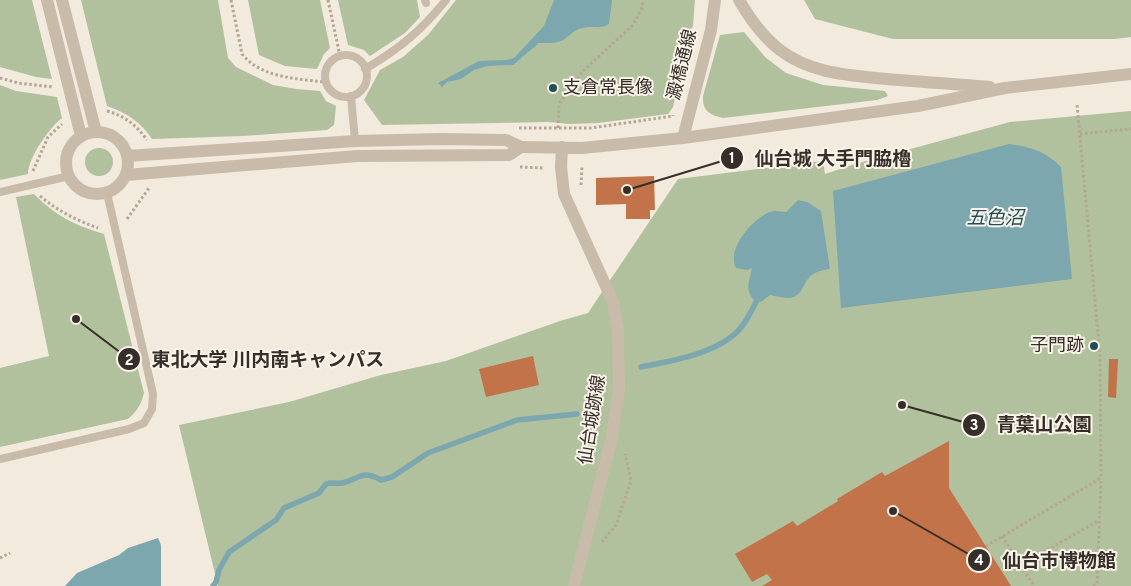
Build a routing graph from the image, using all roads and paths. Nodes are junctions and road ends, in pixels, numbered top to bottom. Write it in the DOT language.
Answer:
graph roads {
  1 [pos="47,0"];
  2 [pos="62,0"];
  3 [pos="231,0"];
  4 [pos="328,0"];
  5 [pos="446,0"];
  6 [pos="643,0"];
  7 [pos="715,0"];
  8 [pos="739,0"];
  9 [pos="340,56"];
  10 [pos="365,69"];
  11 [pos="1131,74"];
  12 [pos="0,78"];
  13 [pos="326,82"];
  14 [pos="58,87"];
  15 [pos="1005,88"];
  16 [pos="350,96"];
  17 [pos="1077,104"];
  18 [pos="656,119"];
  19 [pos="64,122"];
  20 [pos="1131,129"];
  21 [pos="96,132"];
  22 [pos="1080,134"];
  23 [pos="81,136"];
  24 [pos="683,138"];
  25 [pos="355,141"];
  26 [pos="521,147"];
  27 [pos="562,147"];
  28 [pos="128,156"];
  29 [pos="533,168"];
  30 [pos="544,168"];
  31 [pos="126,175"];
  32 [pos="69,176"];
  33 [pos="35,178"];
  34 [pos="153,183"];
  35 [pos="0,192"];
  36 [pos="107,193"];
  37 [pos="39,196"];
  38 [pos="125,222"];
  39 [pos="98,228"];
  40 [pos="624,450"];
  41 [pos="0,459"];
  42 [pos="1101,478"];
  43 [pos="1099,521"];
  44 [pos="1002,536"];
  45 [pos="986,546"];
  46 [pos="597,548"];
  47 [pos="10,553"];
  48 [pos="0,558"];
  49 [pos="1021,565"];
  50 [pos="574,586"];
  51 [pos="1034,586"];
  52 [pos="1093,586"];
  1 -- 23 [label="street"];
  2 -- 21 [label="street"];
  3 -- 13 [label="path"];
  4 -- 9 [label="path"];
  5 -- 10 [label="lane"];
  6 -- 18 [label="path"];
  7 -- 24 [label="street, 澱橋通線"];
  8 -- 15 [label="street"];
  9 -- 10 [label="lane"];
  9 -- 13 [label="lane"];
  10 -- 16 [label="lane"];
  11 -- 15 [label="street"];
  12 -- 14 [label="path"];
  13 -- 16 [label="lane"];
  15 -- 24 [label="street"];
  16 -- 25 [label="lane"];
  17 -- 22 [label="path"];
  19 -- 33 [label="path"];
  20 -- 22 [label="path"];
  21 -- 23 [label="street"];
  21 -- 28 [label="street"];
  22 -- 42 [label="path"];
  23 -- 32 [label="street"];
  24 -- 27 [label="street"];
  25 -- 26 [label="street"];
  25 -- 28 [label="street"];
  26 -- 27 [label="street"];
  26 -- 31 [label="street"];
  27 -- 50 [label="street, 仙台城跡線"];
  28 -- 31 [label="street"];
  29 -- 30 [label="path"];
  31 -- 36 [label="street"];
  32 -- 35 [label="lane"];
  32 -- 36 [label="street"];
  34 -- 38 [label="path"];
  36 -- 41 [label="lane"];
  37 -- 39 [label="path"];
  40 -- 46 [label="path"];
  42 -- 43 [label="path"];
  42 -- 44 [label="path"];
  43 -- 49 [label="path"];
  43 -- 52 [label="path"];
  44 -- 45 [label="path"];
  44 -- 49 [label="path"];
  47 -- 48 [label="path"];
  49 -- 51 [label="path"];
}
